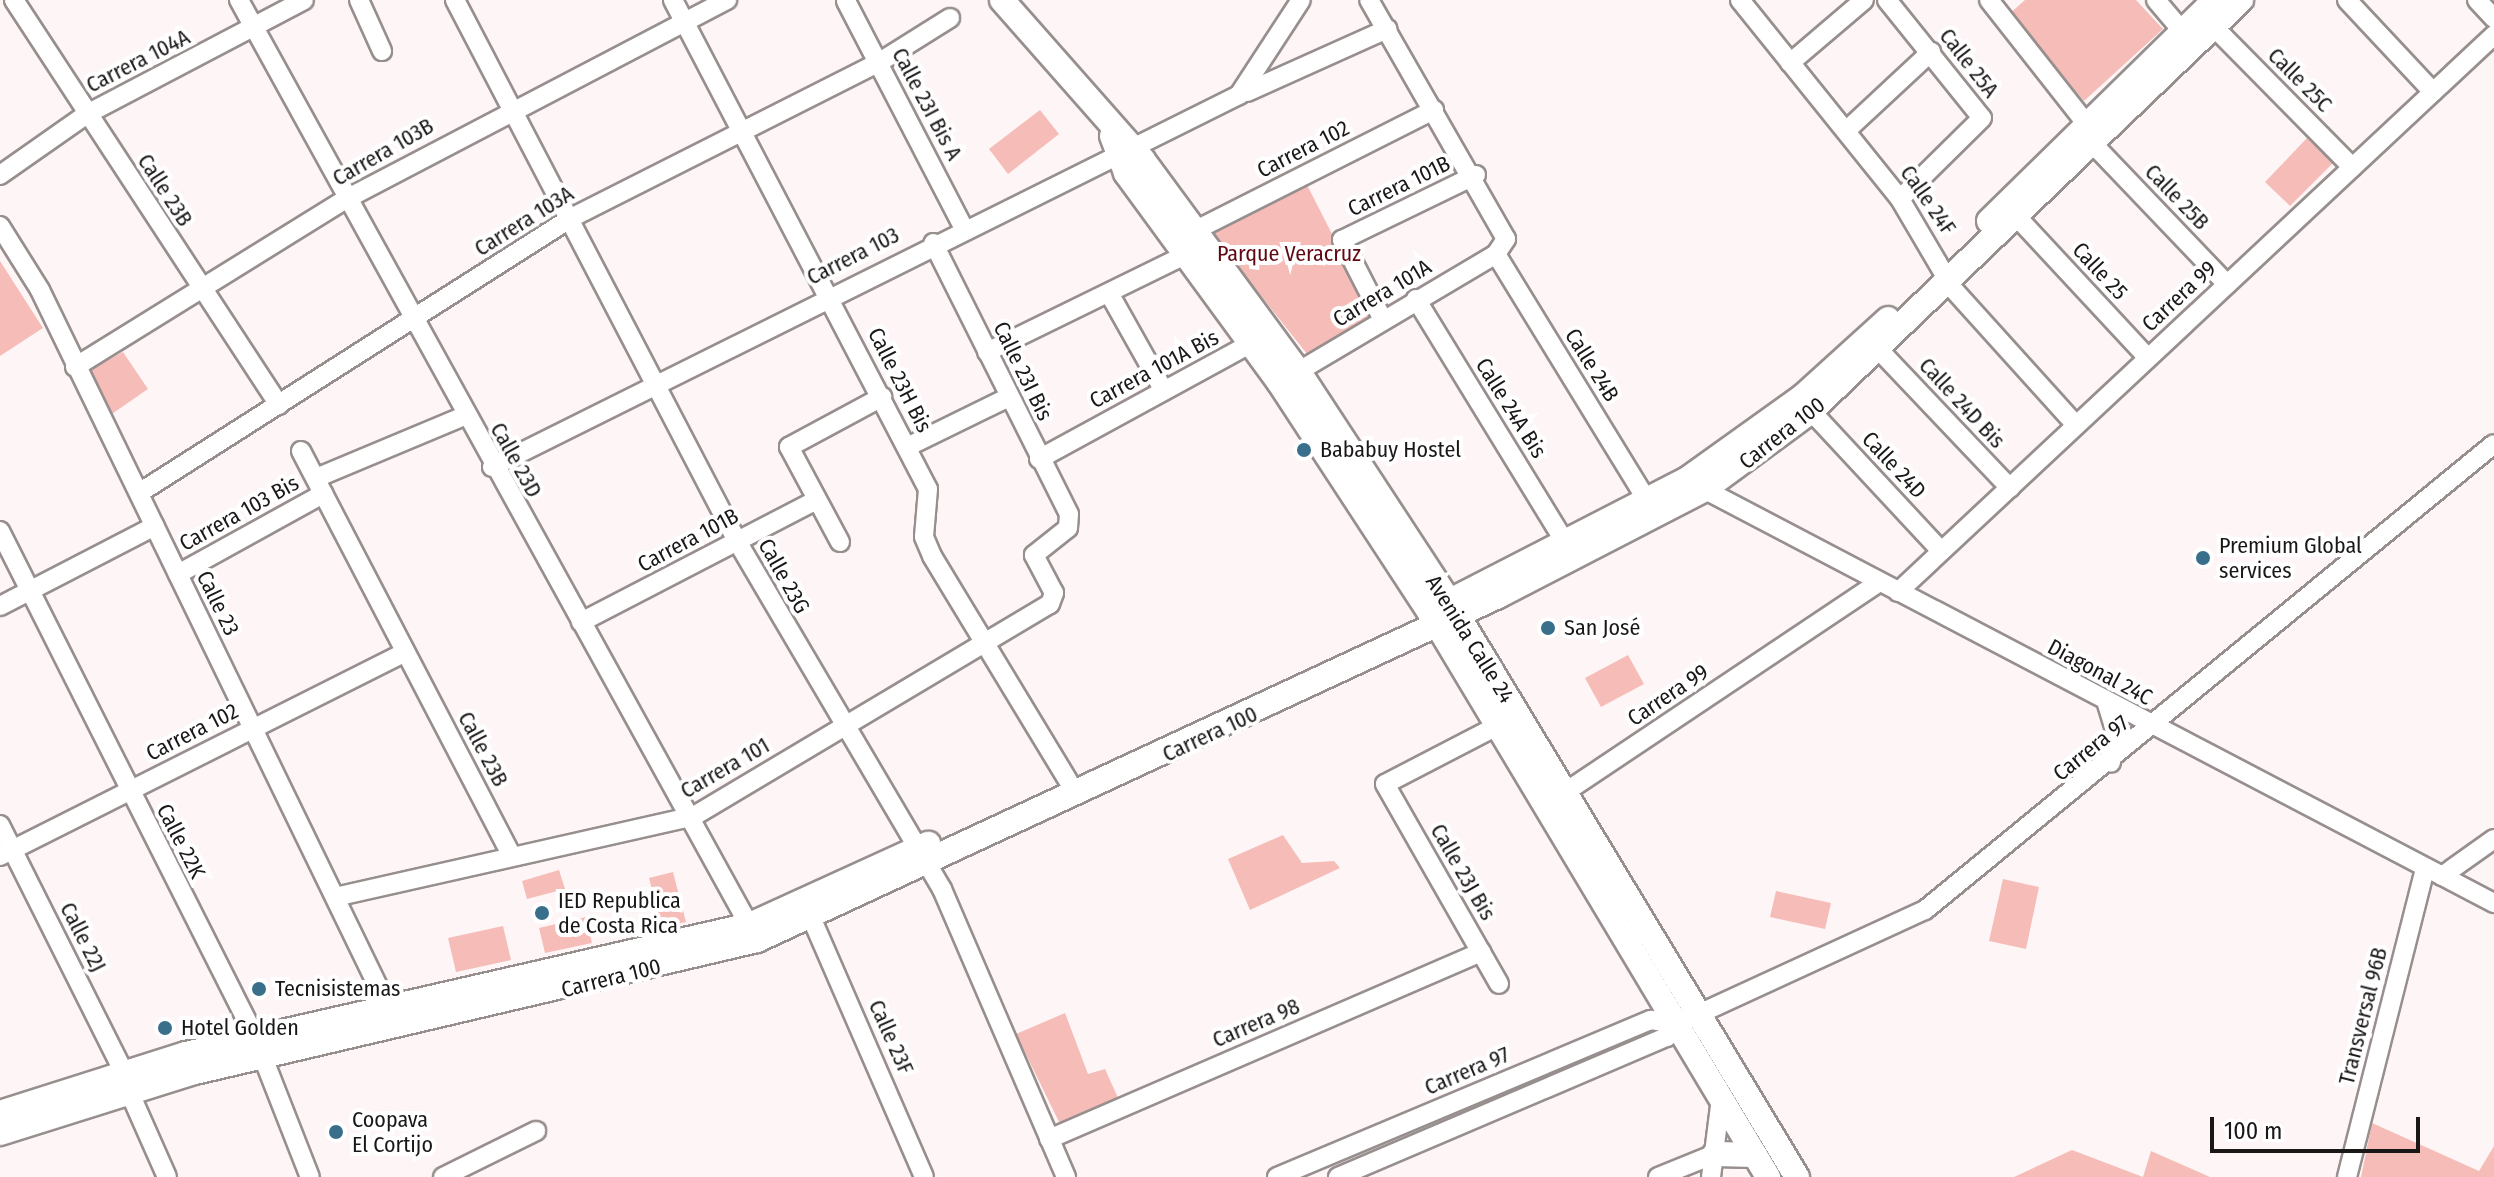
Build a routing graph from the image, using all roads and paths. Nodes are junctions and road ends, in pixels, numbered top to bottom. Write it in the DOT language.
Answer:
graph roads {
  1 [pos="14,0"];
  2 [pos="239,0"];
  3 [pos="304,0"];
  4 [pos="359,0"];
  5 [pos="455,0"];
  6 [pos="673,0"];
  7 [pos="727,0"];
  8 [pos="1002,0"];
  9 [pos="1301,0"];
  10 [pos="1369,0"];
  11 [pos="1740,0"];
  12 [pos="1864,0"];
  13 [pos="1887,0"];
  14 [pos="1989,0"];
  15 [pos="2156,0"];
  16 [pos="2215,0"];
  17 [pos="2241,0"];
  18 [pos="2347,0"];
  19 [pos="2477,0"];
  20 [pos="846,1"];
  21 [pos="950,18"];
  22 [pos="2494,18"];
  23 [pos="685,23"];
  24 [pos="2214,27"];
  25 [pos="255,28"];
  26 [pos="1387,29"];
  27 [pos="2183,32"];
  28 [pos="2494,35"];
  29 [pos="382,51"];
  30 [pos="1931,52"];
  31 [pos="878,63"];
  32 [pos="1790,63"];
  33 [pos="2433,92"];
  34 [pos="1239,95"];
  35 [pos="511,107"];
  36 [pos="1434,110"];
  37 [pos="87,114"];
  38 [pos="741,128"];
  39 [pos="1847,130"];
  40 [pos="2090,135"];
  41 [pos="1124,152"];
  42 [pos="2352,167"];
  43 [pos="0,175"];
  44 [pos="1476,175"];
  45 [pos="348,198"];
  46 [pos="1900,199"];
  47 [pos="2017,217"];
  48 [pos="571,218"];
  49 [pos="0,226"];
  50 [pos="964,229"];
  51 [pos="1194,231"];
  52 [pos="933,243"];
  53 [pos="1500,248"];
  54 [pos="1185,255"];
  55 [pos="1948,272"];
  56 [pos="2227,284"];
  57 [pos="204,292"];
  58 [pos="1109,293"];
  59 [pos="830,294"];
  60 [pos="1416,299"];
  61 [pos="1382,318"];
  62 [pos="412,320"];
  63 [pos="1250,344"];
  64 [pos="1880,351"];
  65 [pos="987,352"];
  66 [pos="2148,358"];
  67 [pos="75,367"];
  68 [pos="1289,377"];
  69 [pos="657,382"];
  70 [pos="1164,391"];
  71 [pos="882,397"];
  72 [pos="1009,397"];
  73 [pos="279,405"];
  74 [pos="1811,411"];
  75 [pos="464,416"];
  76 [pos="2076,425"];
  77 [pos="2494,444"];
  78 [pos="907,447"];
  79 [pos="301,451"];
  80 [pos="1039,459"];
  81 [pos="492,467"];
  82 [pos="1696,485"];
  83 [pos="319,486"];
  84 [pos="2010,488"];
  85 [pos="139,493"];
  86 [pos="816,500"];
  87 [pos="1647,500"];
  88 [pos="155,526"];
  89 [pos="0,531"];
  90 [pos="737,541"];
  91 [pos="840,542"];
  92 [pos="1565,542"];
  93 [pos="1941,551"];
  94 [pos="178,574"];
  95 [pos="1879,582"];
  96 [pos="31,590"];
  97 [pos="1898,592"];
  98 [pos="1054,599"];
  99 [pos="0,606"];
  100 [pos="1443,613"];
  101 [pos="581,622"];
  102 [pos="987,642"];
  103 [pos="405,652"];
  104 [pos="2107,704"];
  105 [pos="1497,726"];
  106 [pos="841,727"];
  107 [pos="254,728"];
  108 [pos="2154,728"];
  109 [pos="2111,763"];
  110 [pos="1068,781"];
  111 [pos="128,790"];
  112 [pos="1564,793"];
  113 [pos="694,816"];
  114 [pos="0,825"];
  115 [pos="2494,839"];
  116 [pos="6,853"];
  117 [pos="512,856"];
  118 [pos="921,856"];
  119 [pos="2434,872"];
  120 [pos="335,897"];
  121 [pos="2494,903"];
  122 [pos="811,917"];
  123 [pos="753,932"];
  124 [pos="1481,952"];
  125 [pos="1499,984"];
  126 [pos="387,1005"];
  127 [pos="1687,1019"];
  128 [pos="260,1046"];
  129 [pos="125,1080"];
  130 [pos="1721,1098"];
  131 [pos="0,1117"];
  132 [pos="536,1131"];
  133 [pos="1049,1139"];
  134 [pos="1755,1155"];
  135 [pos="1327,1156"];
  136 [pos="1713,1166"];
  137 [pos="167,1177"];
  138 [pos="310,1177"];
  139 [pos="443,1177"];
  140 [pos="924,1177"];
  141 [pos="1066,1177"];
  142 [pos="1277,1177"];
  143 [pos="1335,1177"];
  144 [pos="1658,1177"];
  145 [pos="1768,1177"];
  146 [pos="1797,1177"];
  147 [pos="2347,1177"];
  1 -- 37 [label="street, Calle 23B"];
  2 -- 25 [label="street, Calle 23D"];
  3 -- 25 [label="street, Carrera 104A"];
  4 -- 29 [label="street"];
  5 -- 35 [label="street, Calle 23G"];
  6 -- 23 [label="street, Calle 23H Bis"];
  7 -- 23 [label="street, Carrera 103B"];
  8 -- 41 [label="main road, Avenida Calle 24"];
  9 -- 34 [label="street"];
  10 -- 26 [label="street, Calle 24B"];
  11 -- 32 [label="street, Calle 24F"];
  12 -- 32 [label="street"];
  13 -- 30 [label="street, Calle 25A"];
  14 -- 40 [label="street, Calle 25B"];
  15 -- 27 [label="street"];
  16 -- 27 [label="main road, Carrera 100"];
  17 -- 24 [label="main road, Carrera 100"];
  18 -- 33 [label="street"];
  19 -- 22 [label="street"];
  20 -- 31 [label="street, Calle 23I Bis A"];
  21 -- 31 [label="street, Carrera 103A"];
  23 -- 35 [label="street, Carrera 103B"];
  23 -- 38 [label="street, Calle 23H Bis"];
  24 -- 40 [label="main road, Carrera 100"];
  24 -- 42 [label="street, Calle 25C"];
  25 -- 37 [label="street, Carrera 104A"];
  25 -- 45 [label="street, Calle 23D"];
  26 -- 34 [label="street, Carrera 103"];
  26 -- 36 [label="street, Calle 24B"];
  27 -- 40 [label="main road, Carrera 100"];
  28 -- 33 [label="street, Carrera 99"];
  30 -- 39 [label="street"];
  30 -- 46 [label="street, Calle 25A"];
  31 -- 38 [label="street, Carrera 103A"];
  31 -- 50 [label="street, Calle 23I Bis A"];
  32 -- 39 [label="street, Calle 24F"];
  33 -- 42 [label="street, Carrera 99"];
  34 -- 41 [label="street, Carrera 103"];
  35 -- 45 [label="street, Carrera 103B"];
  35 -- 48 [label="street, Calle 23G"];
  36 -- 44 [label="street, Calle 24B"];
  36 -- 51 [label="street, Carrera 102"];
  37 -- 43 [label="street, Carrera 104A"];
  37 -- 57 [label="street, Calle 23B"];
  38 -- 48 [label="street, Carrera 103A"];
  38 -- 59 [label="street, Calle 23H Bis"];
  39 -- 46 [label="street, Calle 24F"];
  40 -- 47 [label="main road, Carrera 100"];
  40 -- 55 [label="main road, Carrera 100"];
  40 -- 56 [label="street, Calle 25B"];
  41 -- 50 [label="street, Carrera 103"];
  41 -- 51 [label="main road, Avenida Calle 24"];
  41 -- 54 [label="main road, Avenida Calle 24"];
  42 -- 56 [label="street, Carrera 99"];
  44 -- 53 [label="street, Calle 24B"];
  44 -- 61 [label="street, Carrera 101B"];
  45 -- 57 [label="street, Carrera 103B"];
  45 -- 62 [label="street, Calle 23D"];
  46 -- 55 [label="street, Calle 24F"];
  47 -- 55 [label="main road, Carrera 100"];
  47 -- 66 [label="street, Calle 25"];
  48 -- 62 [label="street, Carrera 103A"];
  48 -- 69 [label="street, Calle 23G"];
  49 -- 67 [label="street, Calle 23"];
  50 -- 52 [label="street, Carrera 103"];
  51 -- 68 [label="main road, Avenida Calle 24"];
  52 -- 59 [label="street, Carrera 103"];
  52 -- 65 [label="street, Calle 23I Bis"];
  53 -- 60 [label="street, Carrera 101A"];
  53 -- 87 [label="street, Calle 24B"];
  54 -- 58 [label="street"];
  54 -- 63 [label="main road, Avenida Calle 24"];
  55 -- 64 [label="main road, Carrera 100"];
  55 -- 76 [label="street, Calle 24F"];
  55 -- 82 [label="main road, Carrera 100"];
  56 -- 66 [label="street, Carrera 99"];
  57 -- 67 [label="street, Carrera 103B"];
  57 -- 73 [label="street, Calle 23B"];
  58 -- 65 [label="street"];
  58 -- 70 [label="street"];
  59 -- 69 [label="street, Carrera 103"];
  59 -- 71 [label="street, Calle 23H Bis"];
  60 -- 61 [label="street, Carrera 101A"];
  60 -- 92 [label="street, Calle 24A Bis"];
  61 -- 68 [label="street, Carrera 101A"];
  62 -- 73 [label="street, Carrera 103A"];
  62 -- 75 [label="street, Calle 23D"];
  63 -- 68 [label="main road, Avenida Calle 24"];
  63 -- 70 [label="street, Carrera 101A Bis"];
  64 -- 74 [label="main road, Carrera 100"];
  64 -- 84 [label="street, Calle 24D Bis"];
  65 -- 72 [label="street, Calle 23I Bis"];
  66 -- 76 [label="street, Carrera 99"];
  67 -- 85 [label="street, Calle 23"];
  68 -- 100 [label="main road, Avenida Calle 24"];
  69 -- 81 [label="street, Carrera 103"];
  69 -- 90 [label="street, Calle 23G"];
  70 -- 80 [label="street, Carrera 101A Bis"];
  71 -- 78 [label="street, Calle 23H Bis"];
  71 -- 86 [label="street"];
  72 -- 78 [label="street"];
  72 -- 80 [label="street, Calle 23I Bis"];
  73 -- 85 [label="street, Carrera 103A"];
  74 -- 82 [label="main road, Carrera 100"];
  74 -- 93 [label="street, Calle 24D"];
  75 -- 81 [label="street, Calle 23D"];
  75 -- 83 [label="street, Carrera 103 Bis"];
  76 -- 84 [label="street, Carrera 99"];
  77 -- 108 [label="street, Carrera 97"];
  78 -- 102 [label="street, Calle 23H Bis"];
  79 -- 83 [label="street, Calle 23B"];
  80 -- 98 [label="street, Calle 23I Bis"];
  81 -- 101 [label="street, Calle 23D"];
  82 -- 87 [label="main road, Carrera 100"];
  82 -- 95 [label="street, Diagonal 24C"];
  82 -- 100 [label="main road, Carrera 100"];
  83 -- 94 [label="street, Carrera 103 Bis"];
  83 -- 103 [label="street, Calle 23B"];
  84 -- 93 [label="street, Carrera 99"];
  85 -- 88 [label="street, Calle 23"];
  86 -- 90 [label="street, Carrera 101B"];
  86 -- 91 [label="street"];
  87 -- 92 [label="main road, Carrera 100"];
  88 -- 94 [label="street, Calle 23"];
  88 -- 96 [label="street"];
  89 -- 96 [label="street, Calle 22K"];
  90 -- 101 [label="street, Carrera 101B"];
  90 -- 106 [label="street, Calle 23G"];
  92 -- 100 [label="main road, Carrera 100"];
  93 -- 97 [label="street, Carrera 99"];
  94 -- 107 [label="street, Calle 23"];
  95 -- 97 [label="street, Diagonal 24C"];
  95 -- 112 [label="street, Carrera 99"];
  96 -- 99 [label="street"];
  96 -- 111 [label="street, Calle 22K"];
  97 -- 104 [label="street, Diagonal 24C"];
  98 -- 102 [label="street, Carrera 101"];
  100 -- 105 [label="main road, Avenida Calle 24"];
  100 -- 110 [label="main road, Carrera 100"];
  100 -- 112 [label="main road, Avenida Calle 24"];
  100 -- 118 [label="main road, Carrera 100"];
  101 -- 113 [label="street, Calle 23D"];
  102 -- 106 [label="street, Carrera 101"];
  102 -- 110 [label="street, Calle 23H Bis"];
  103 -- 107 [label="street, Carrera 102"];
  103 -- 117 [label="street, Calle 23B"];
  104 -- 108 [label="street, Diagonal 24C"];
  104 -- 109 [label="street"];
  105 -- 124 [label="street, Calle 23J Bis"];
  105 -- 127 [label="main road, Avenida Calle 24"];
  106 -- 113 [label="street, Carrera 101"];
  106 -- 118 [label="street, Calle 23G"];
  107 -- 111 [label="street, Carrera 102"];
  107 -- 120 [label="street, Calle 23"];
  108 -- 109 [label="street, Carrera 97"];
  108 -- 119 [label="street, Diagonal 24C"];
  109 -- 127 [label="street, Carrera 97"];
  110 -- 118 [label="main road, Carrera 100"];
  111 -- 116 [label="street, Carrera 102"];
  111 -- 128 [label="street, Calle 22K"];
  112 -- 127 [label="main road, Avenida Calle 24"];
  113 -- 117 [label="street, Carrera 101"];
  113 -- 123 [label="street, Calle 23D"];
  114 -- 116 [label="street, Calle 22J"];
  115 -- 119 [label="street"];
  116 -- 129 [label="street, Calle 22J"];
  117 -- 120 [label="street, Carrera 101"];
  118 -- 122 [label="main road, Carrera 100"];
  118 -- 123 [label="main road, Carrera 100"];
  118 -- 133 [label="street, Calle 23G"];
  119 -- 121 [label="street, Diagonal 24C"];
  119 -- 147 [label="street, Transversal 96B"];
  120 -- 126 [label="street, Calle 23"];
  122 -- 123 [label="main road, Carrera 100"];
  122 -- 140 [label="street, Calle 23F"];
  123 -- 126 [label="main road, Carrera 100"];
  123 -- 128 [label="main road, Carrera 100"];
  124 -- 125 [label="street, Calle 23J Bis"];
  124 -- 133 [label="street, Carrera 98"];
  126 -- 128 [label="main road, Carrera 100"];
  127 -- 130 [label="main road, Avenida Calle 24"];
  127 -- 135 [label="street, Carrera 97"];
  127 -- 143 [label="street, Carrera 97"];
  127 -- 146 [label="main road, Avenida Calle 24"];
  128 -- 129 [label="main road, Carrera 100"];
  128 -- 138 [label="street, Calle 22K"];
  129 -- 131 [label="main road, Carrera 100"];
  129 -- 137 [label="street, Calle 22J"];
  130 -- 134 [label="main road, Avenida Calle 24"];
  130 -- 136 [label="street"];
  132 -- 139 [label="street"];
  133 -- 141 [label="street, Calle 23G"];
  134 -- 136 [label="main road"];
  134 -- 145 [label="main road, Avenida Calle 24"];
  135 -- 142 [label="street, Carrera 97"];
  135 -- 143 [label="street"];
  136 -- 144 [label="street"];
}
